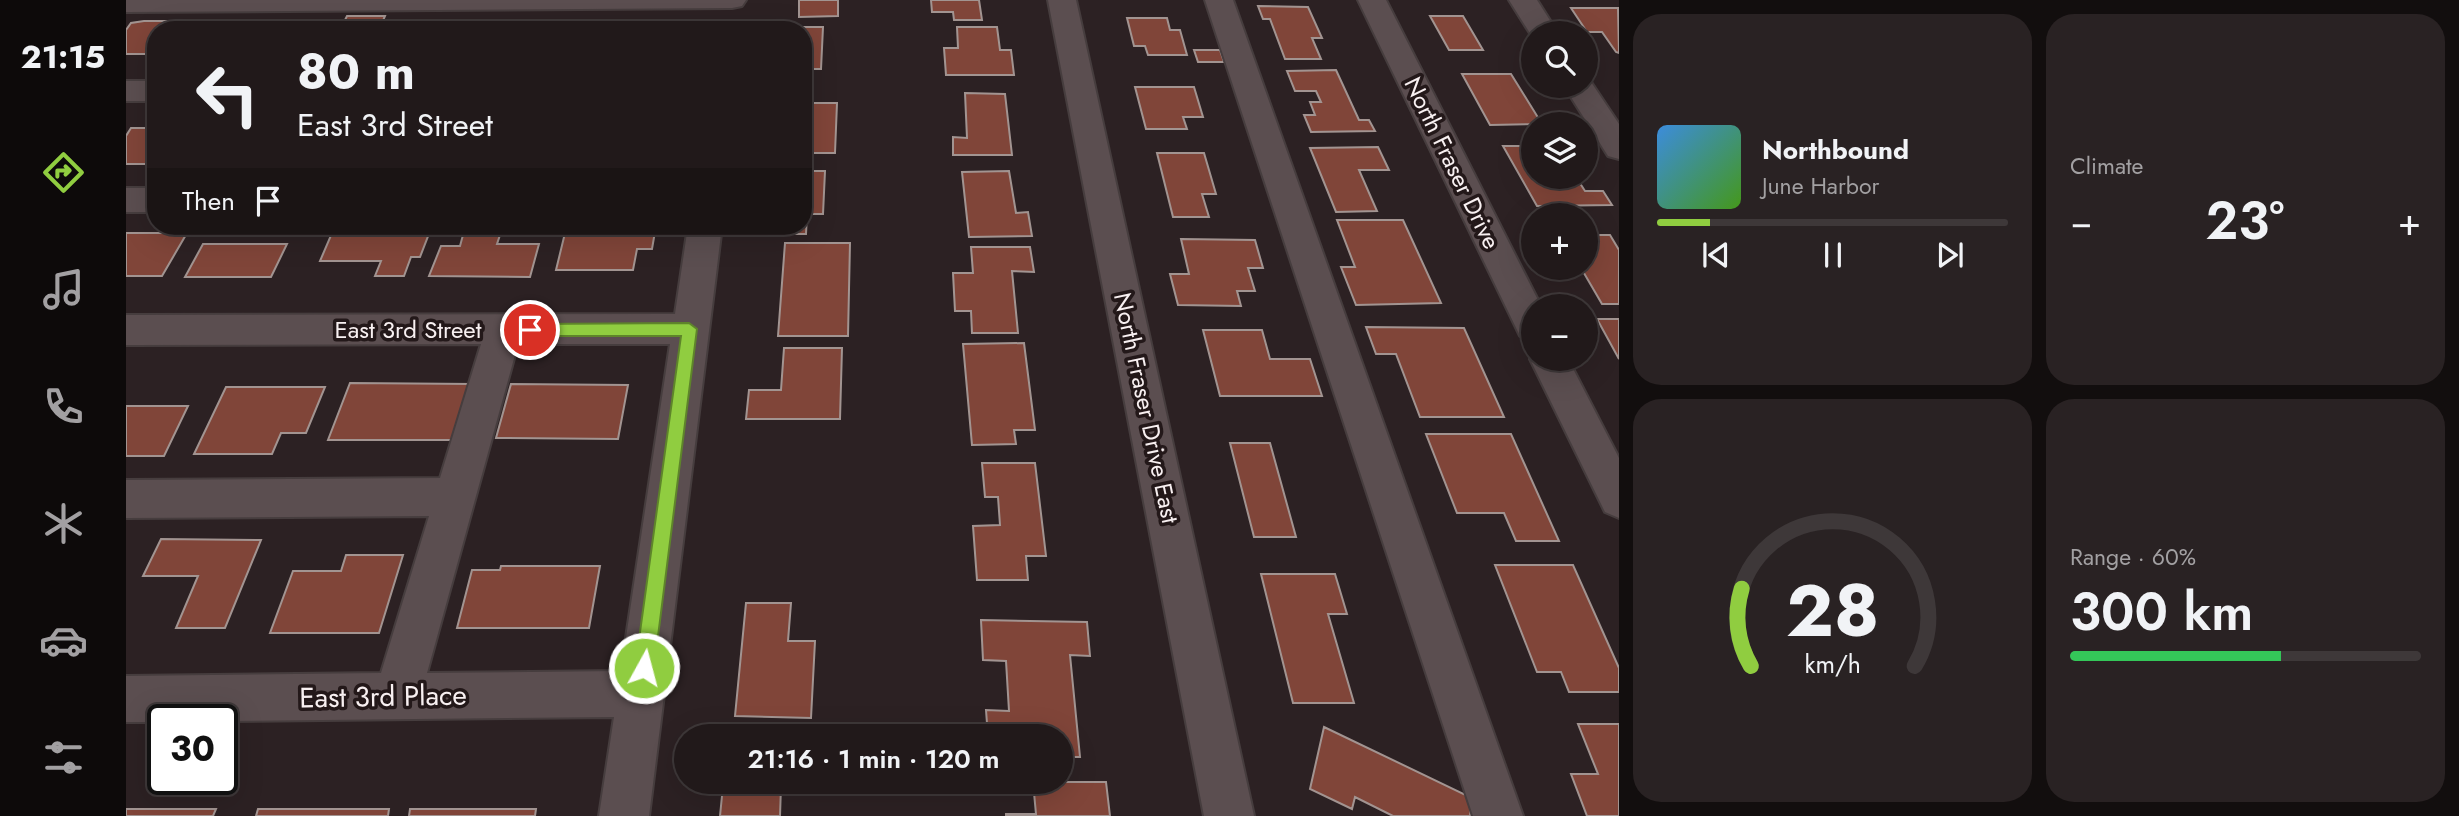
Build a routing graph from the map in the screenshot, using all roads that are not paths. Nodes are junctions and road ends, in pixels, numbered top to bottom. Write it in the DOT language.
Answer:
graph roads {
  1 [pos="735,0"];
  2 [pos="1062,0"];
  3 [pos="1220,0"];
  4 [pos="1372,0"];
  5 [pos="1523,0"];
  6 [pos="126,4"];
  7 [pos="734,21"];
  8 [pos="1536,21"];
  9 [pos="126,91"];
  10 [pos="147,91"];
  11 [pos="1587,98"];
  12 [pos="1619,148"];
  13 [pos="126,200"];
  14 [pos="147,200"];
  15 [pos="704,235"];
  16 [pos="1521,302"];
  17 [pos="689,329"];
  18 [pos="126,330"];
  19 [pos="503,330"];
  20 [pos="1555,371"];
  21 [pos="453,497"];
  22 [pos="126,499"];
  23 [pos="1619,499"];
  24 [pos="641,694"];
  25 [pos="397,696"];
  26 [pos="126,699"];
  27 [pos="624,816"];
  28 [pos="1229,816"];
  29 [pos="1497,816"];
  1 -- 6 [label="street"];
  1 -- 7 [label="street"];
  2 -- 28 [label="street, North Fraser Drive East"];
  3 -- 29 [label="street"];
  4 -- 16 [label="street, North Fraser Drive"];
  5 -- 8 [label="street"];
  9 -- 10 [label="street"];
  11 -- 12 [label="street"];
  13 -- 14 [label="street"];
  15 -- 17 [label="street"];
  17 -- 19 [label="street, East 3rd Street"];
  17 -- 24 [label="street"];
  18 -- 19 [label="street, East 3rd Street"];
  19 -- 21 [label="street"];
  20 -- 23 [label="street"];
  21 -- 22 [label="street"];
  21 -- 25 [label="street"];
  24 -- 25 [label="street, East 3rd Place"];
  24 -- 27 [label="street"];
  25 -- 26 [label="street, East 3rd Place"];
}
